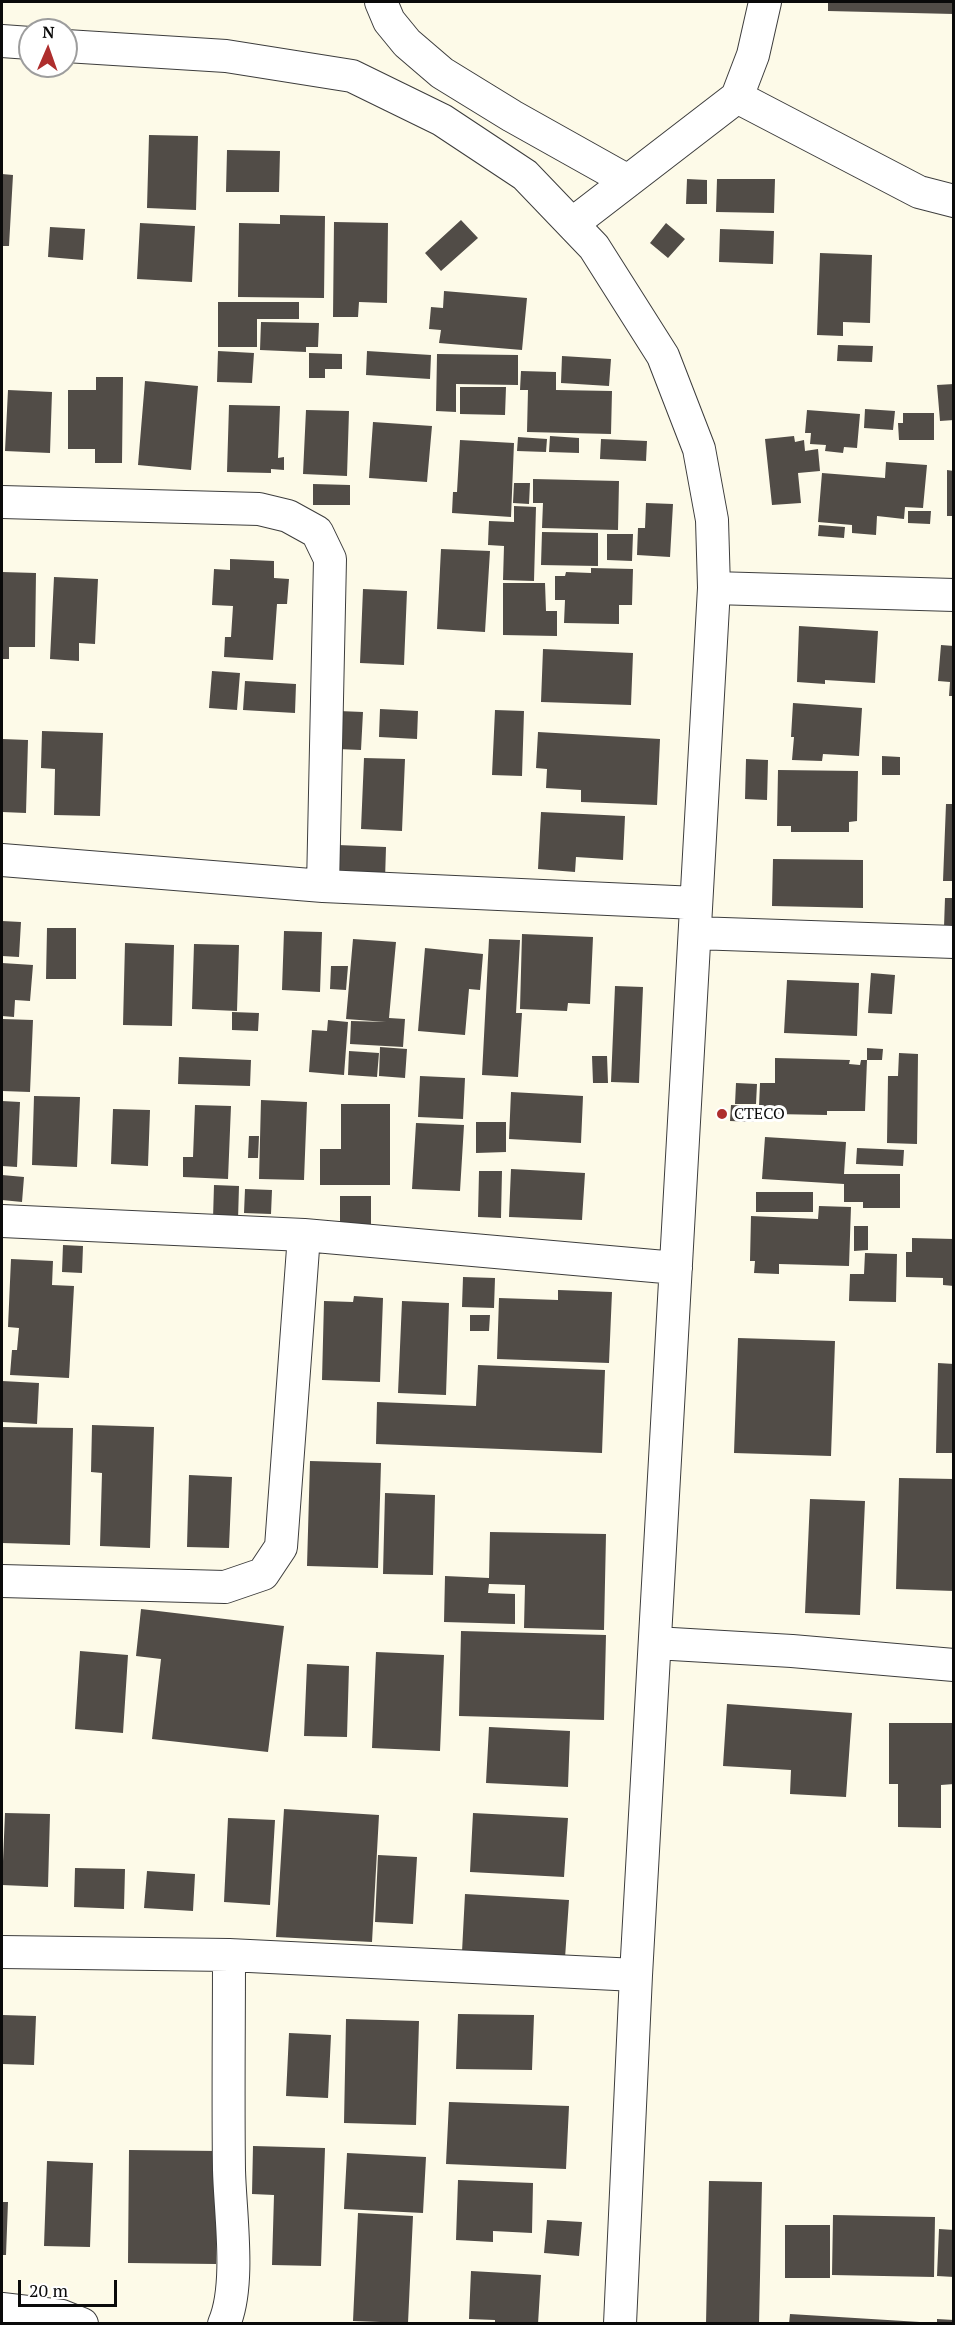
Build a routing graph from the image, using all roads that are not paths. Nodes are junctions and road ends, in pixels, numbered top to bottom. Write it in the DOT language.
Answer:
graph roads {
  1 [pos="381,2"];
  2 [pos="765,2"];
  3 [pos="2,41"];
  4 [pos="18,42"];
  5 [pos="78,47"];
  6 [pos="737,97"];
  7 [pos="628,182"];
  8 [pos="954,201"];
  9 [pos="572,224"];
  10 [pos="2,502"];
  11 [pos="714,588"];
  12 [pos="954,595"];
  13 [pos="2,860"];
  14 [pos="322,886"];
  15 [pos="696,918"];
  16 [pos="954,942"];
  17 [pos="2,1221"];
  18 [pos="304,1235"];
  19 [pos="676,1268"];
  20 [pos="2,1581"];
  21 [pos="655,1643"];
  22 [pos="954,1665"];
  23 [pos="2,1952"];
  24 [pos="229,1955"];
  25 [pos="636,1975"];
  26 [pos="2,2309"];
  27 [pos="82,2324"];
  28 [pos="225,2324"];
  29 [pos="620,2324"];
  1 -- 7 [label="street"];
  2 -- 6 [label="street"];
  3 -- 4 [label="street"];
  5 -- 9 [label="street"];
  6 -- 7 [label="street"];
  6 -- 8 [label="street"];
  7 -- 9 [label="street"];
  9 -- 11 [label="street"];
  10 -- 14 [label="street"];
  11 -- 12 [label="street"];
  11 -- 15 [label="street"];
  13 -- 14 [label="street"];
  14 -- 15 [label="street"];
  15 -- 16 [label="street"];
  15 -- 19 [label="street"];
  17 -- 18 [label="street"];
  18 -- 19 [label="street"];
  18 -- 20 [label="street"];
  19 -- 21 [label="street"];
  21 -- 22 [label="street"];
  21 -- 25 [label="street"];
  23 -- 24 [label="street"];
  24 -- 25 [label="street"];
  24 -- 28 [label="street"];
  25 -- 29 [label="street"];
  26 -- 27 [label="street"];
}
